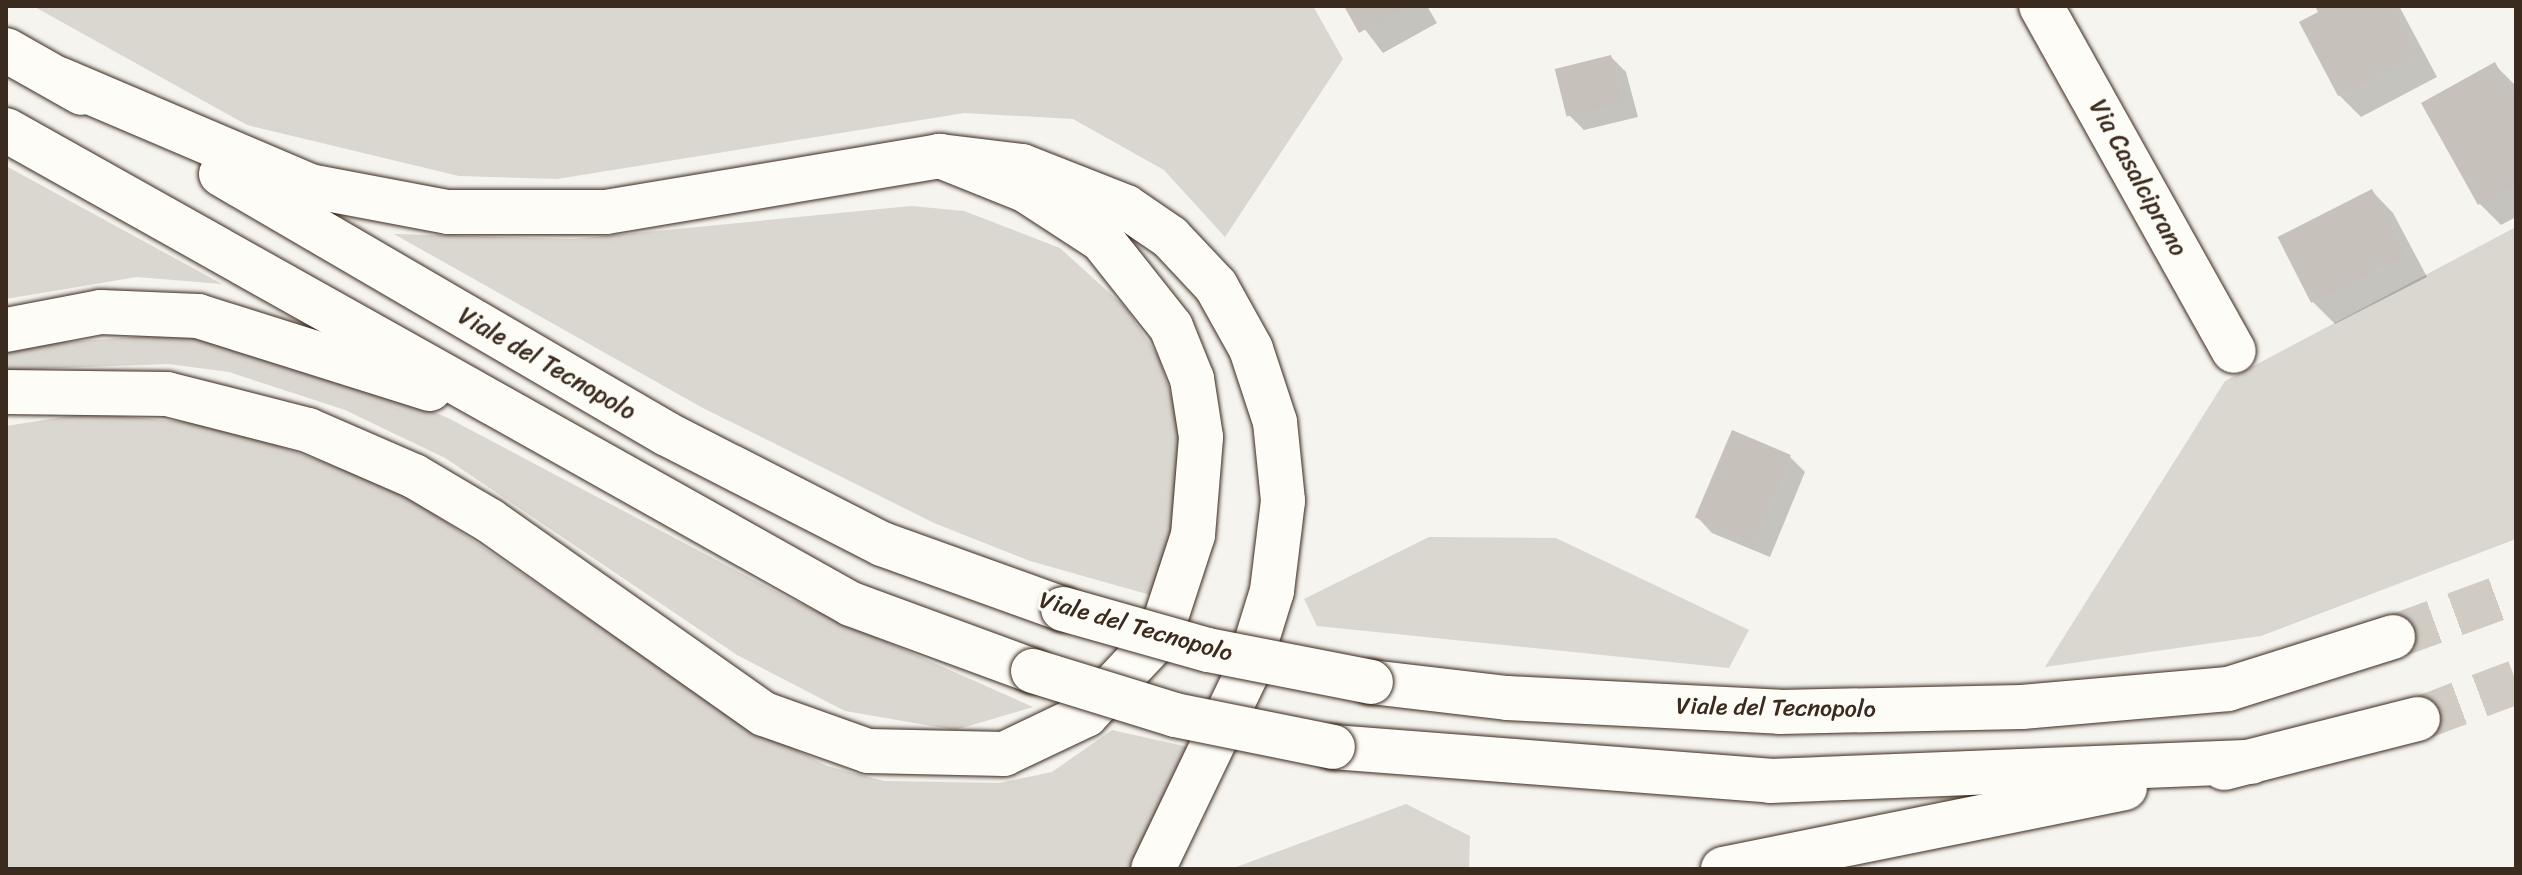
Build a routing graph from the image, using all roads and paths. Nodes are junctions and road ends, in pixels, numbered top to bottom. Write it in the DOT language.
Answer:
graph roads {
  1 [pos="2041,6"];
  2 [pos="6,50"];
  3 [pos="59,79"];
  4 [pos="6,130"];
  5 [pos="940,156"];
  6 [pos="6,330"];
  7 [pos="2234,351"];
  8 [pos="6,392"];
  9 [pos="509,416"];
  10 [pos="2393,637"];
  11 [pos="2418,719"];
  12 [pos="2252,762"];
  13 [pos="1153,869"];
  14 [pos="1723,869"];
  1 -- 7 [label="main road, Via Casalciprano"];
  2 -- 3 [label="main road, Viale del Tecnopolo"];
  3 -- 5 [label="main road"];
  3 -- 10 [label="main road, Viale del Tecnopolo, bridge"];
  4 -- 9 [label="main road"];
  5 -- 8 [label="main road"];
  5 -- 13 [label="main road"];
  6 -- 9 [label="main road"];
  9 -- 12 [label="main road, bridge"];
  11 -- 12 [label="main road"];
  12 -- 14 [label="main road"];
}
